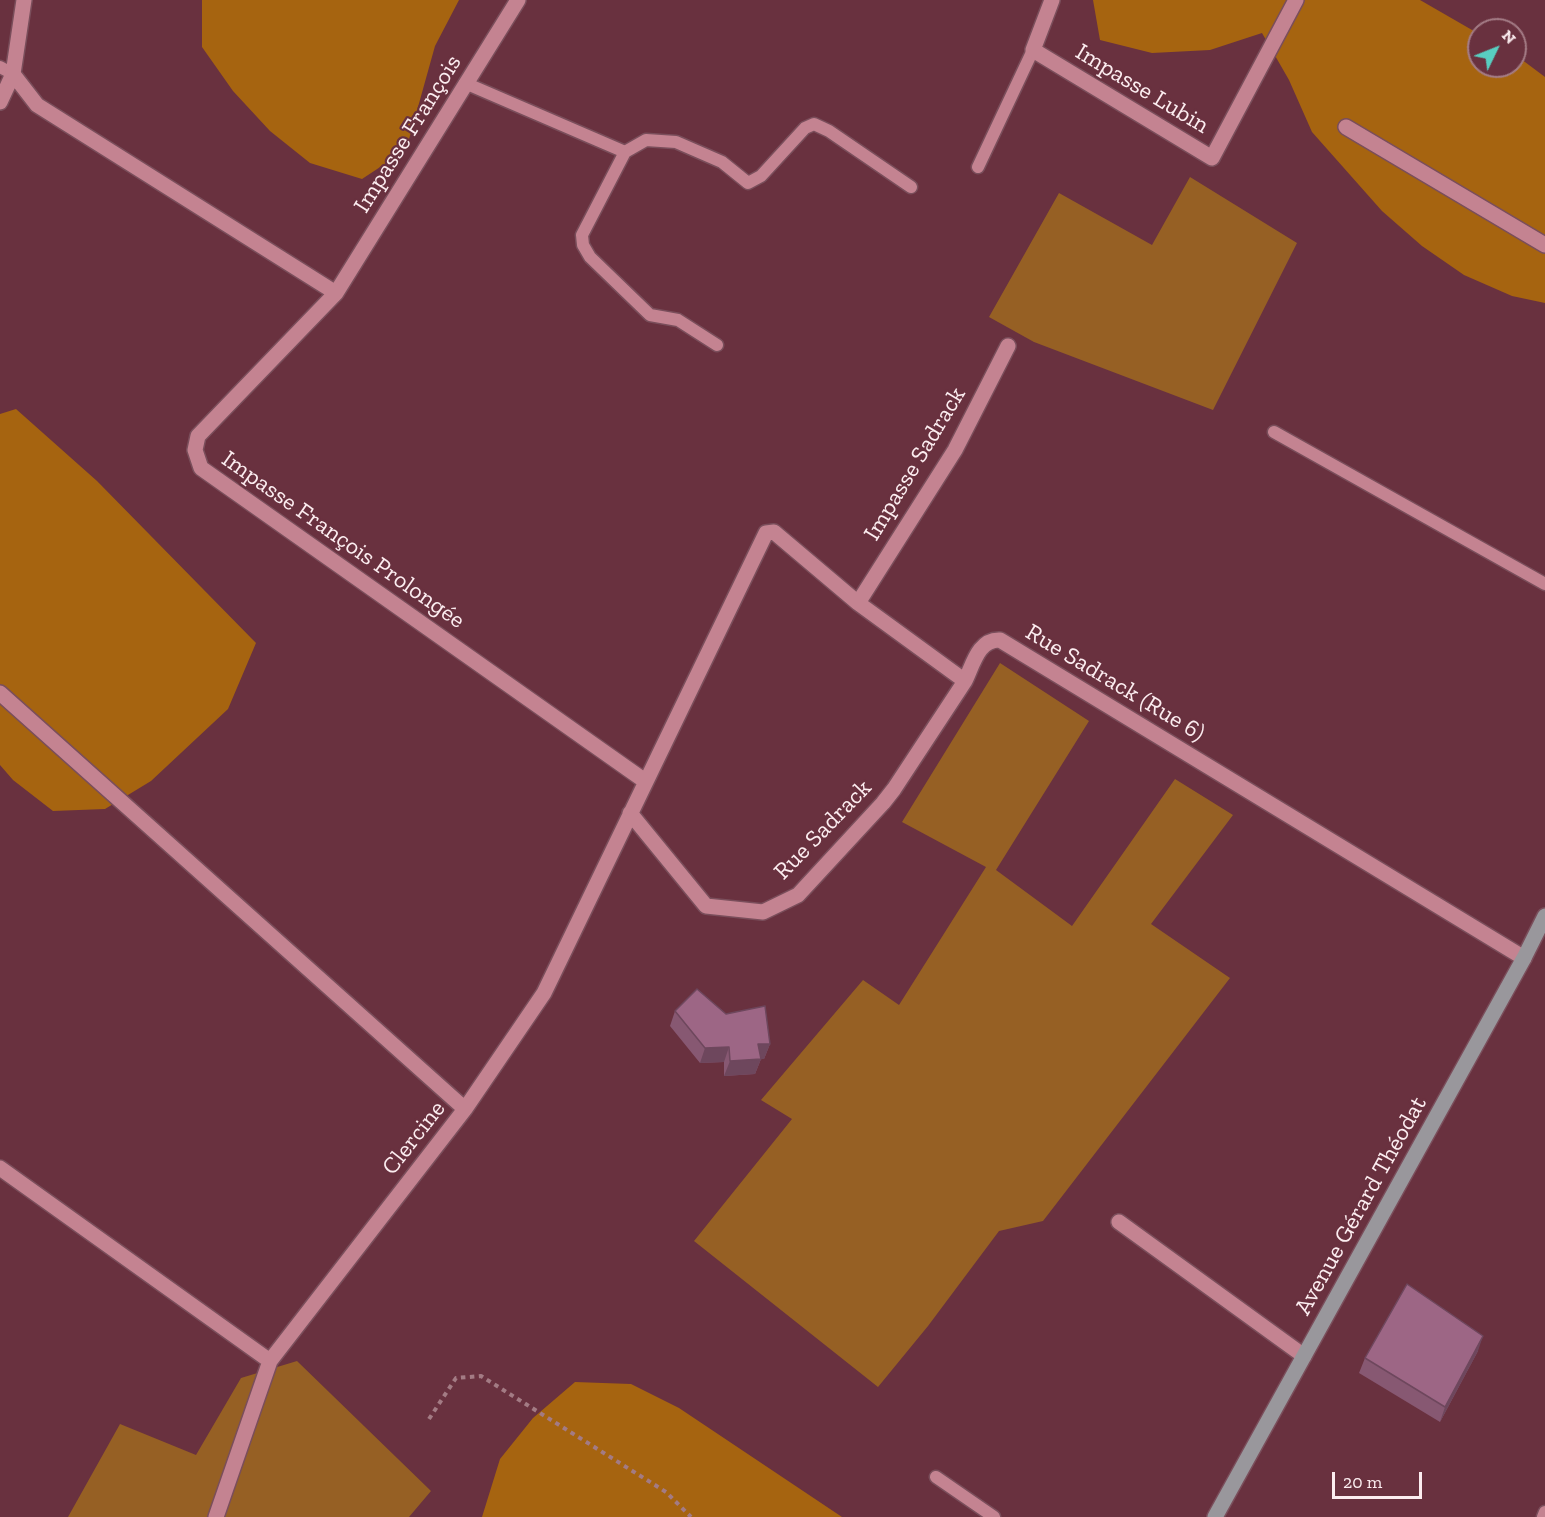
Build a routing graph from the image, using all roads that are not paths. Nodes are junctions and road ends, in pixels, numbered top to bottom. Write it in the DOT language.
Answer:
graph roads {
  1 [pos="24,0"];
  2 [pos="518,0"];
  3 [pos="1052,0"];
  4 [pos="1296,0"];
  5 [pos="1033,50"];
  6 [pos="7,71"];
  7 [pos="465,83"];
  8 [pos="0,102"];
  9 [pos="1346,128"];
  10 [pos="625,152"];
  11 [pos="978,167"];
  12 [pos="911,187"];
  13 [pos="1545,245"];
  14 [pos="336,293"];
  15 [pos="717,345"];
  16 [pos="1008,346"];
  17 [pos="1274,432"];
  18 [pos="1545,584"];
  19 [pos="858,603"];
  20 [pos="965,681"];
  21 [pos="0,693"];
  22 [pos="645,781"];
  23 [pos="630,813"];
  24 [pos="1545,916"];
  25 [pos="1524,958"];
  26 [pos="465,1109"];
  27 [pos="0,1168"];
  28 [pos="1119,1222"];
  29 [pos="1304,1356"];
  30 [pos="270,1360"];
  31 [pos="936,1477"];
  32 [pos="1545,1512"];
  33 [pos="216,1517"];
  34 [pos="994,1517"];
  35 [pos="1215,1517"];
  36 [pos="1543,1517"];
  1 -- 6 [label="street"];
  2 -- 7 [label="street, Impasse François"];
  3 -- 5 [label="street"];
  4 -- 5 [label="street, Impasse Lubin"];
  5 -- 11 [label="lane"];
  6 -- 8 [label="street"];
  6 -- 14 [label="street"];
  7 -- 10 [label="lane"];
  7 -- 14 [label="street, Impasse François"];
  9 -- 13 [label="street"];
  10 -- 12 [label="lane"];
  10 -- 15 [label="lane"];
  14 -- 22 [label="street, Impasse François Prolongée"];
  16 -- 19 [label="street, Impasse Sadrack"];
  17 -- 18 [label="lane"];
  19 -- 20 [label="street"];
  19 -- 22 [label="street"];
  20 -- 23 [label="street, Rue Sadrack"];
  20 -- 25 [label="street, Rue Sadrack (Rue 6)"];
  21 -- 26 [label="street"];
  22 -- 23 [label="street, Clercine"];
  23 -- 26 [label="street, Clercine"];
  24 -- 25 [label="street, Avenue Gérard Théodat"];
  25 -- 29 [label="street, Avenue Gérard Théodat"];
  26 -- 30 [label="street, Clercine"];
  27 -- 30 [label="street"];
  28 -- 29 [label="street"];
  29 -- 35 [label="street, Avenue Gérard Théodat"];
  30 -- 33 [label="street, Clercine"];
  31 -- 34 [label="lane"];
  32 -- 36 [label="lane"];
}
